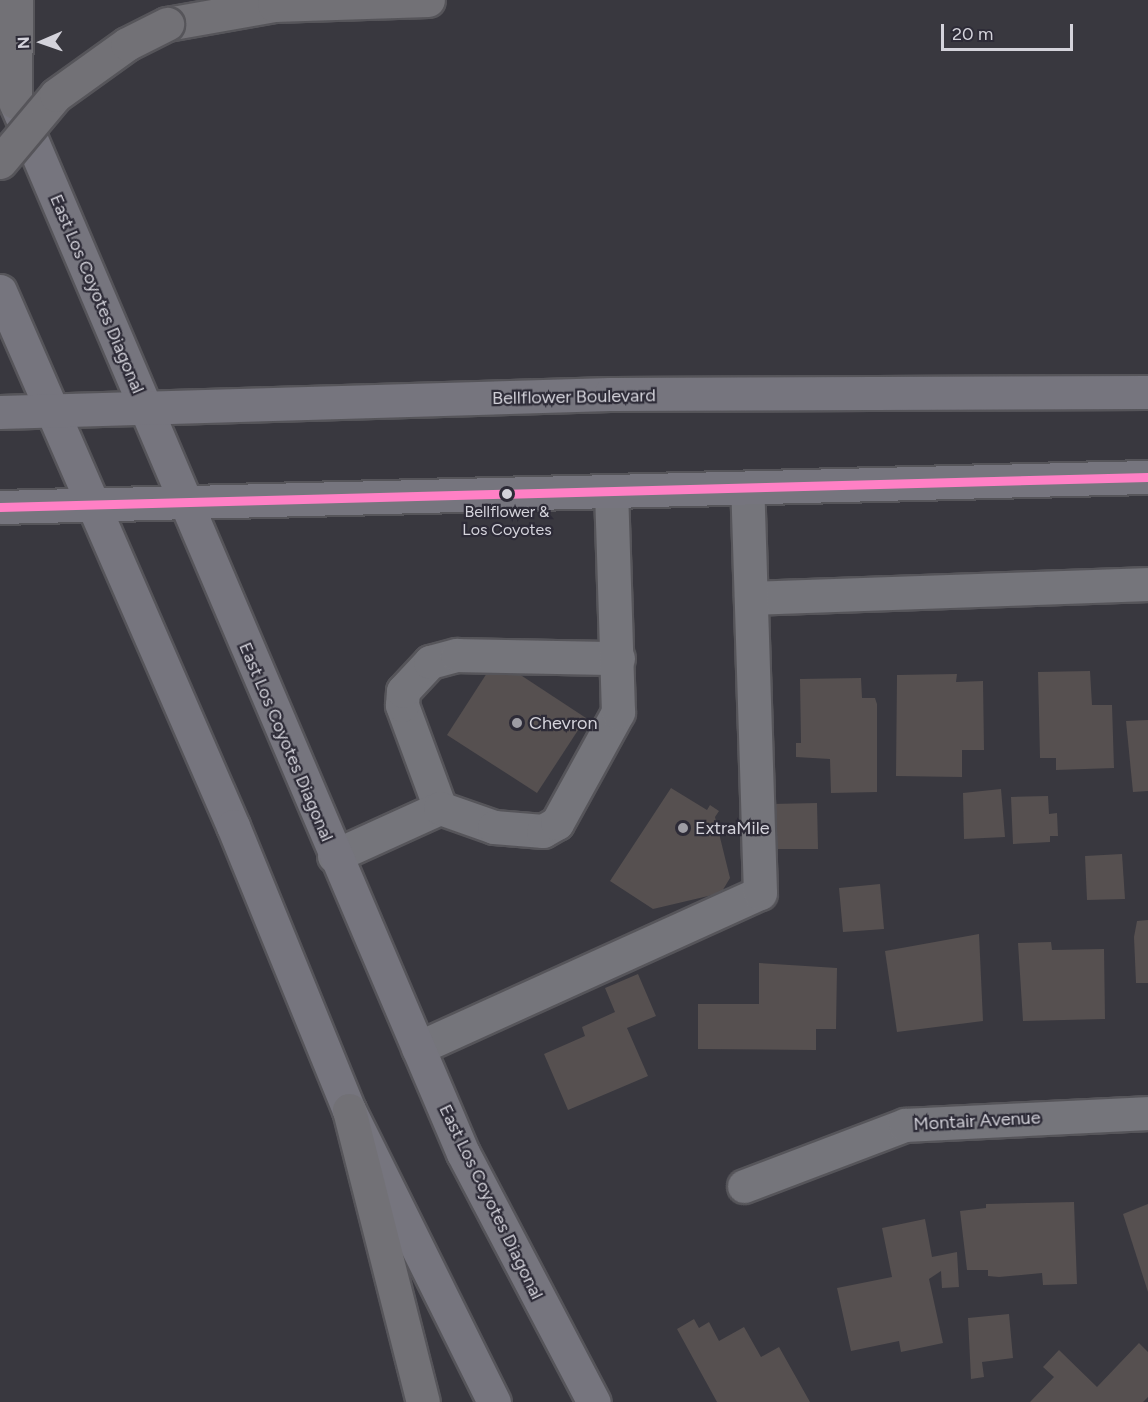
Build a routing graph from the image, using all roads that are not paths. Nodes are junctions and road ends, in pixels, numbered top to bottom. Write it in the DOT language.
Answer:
graph roads {
  1 [pos="16,0"];
  2 [pos="428,0"];
  3 [pos="0,72"];
  4 [pos="15,102"];
  5 [pos="0,162"];
  6 [pos="0,291"];
  7 [pos="1148,392"];
  8 [pos="51,410"];
  9 [pos="147,411"];
  10 [pos="0,412"];
  11 [pos="1148,477"];
  12 [pos="747,489"];
  13 [pos="611,492"];
  14 [pos="186,502"];
  15 [pos="95,505"];
  16 [pos="0,507"];
  17 [pos="1148,584"];
  18 [pos="751,598"];
  19 [pos="618,658"];
  20 [pos="440,808"];
  21 [pos="333,856"];
  22 [pos="418,1048"];
  23 [pos="349,1110"];
  24 [pos="1148,1113"];
  25 [pos="744,1186"];
  26 [pos="423,1402"];
  27 [pos="494,1402"];
  28 [pos="594,1402"];
  1 -- 4 [label="highway"];
  2 -- 5 [label="highway, bridge"];
  3 -- 4 [label="main road, East Los Coyotes Diagonal"];
  4 -- 9 [label="main road, East Los Coyotes Diagonal"];
  6 -- 8 [label="main road"];
  7 -- 9 [label="main road, Bellflower Boulevard"];
  8 -- 9 [label="main road, Bellflower Boulevard"];
  8 -- 10 [label="main road, Bellflower Boulevard"];
  8 -- 15 [label="main road"];
  9 -- 14 [label="main road, East Los Coyotes Diagonal"];
  11 -- 12 [label="main road"];
  12 -- 13 [label="main road"];
  12 -- 18 [label="street"];
  13 -- 14 [label="main road"];
  13 -- 19 [label="street"];
  14 -- 15 [label="main road"];
  14 -- 21 [label="main road, East Los Coyotes Diagonal"];
  15 -- 16 [label="main road"];
  15 -- 23 [label="main road"];
  17 -- 18 [label="street"];
  18 -- 22 [label="street"];
  19 -- 20 [label="street"];
  19 -- 20 [label="street"];
  20 -- 21 [label="street"];
  21 -- 22 [label="main road, East Los Coyotes Diagonal"];
  22 -- 28 [label="main road, East Los Coyotes Diagonal"];
  23 -- 26 [label="highway"];
  23 -- 27 [label="main road"];
  24 -- 25 [label="street, Montair Avenue"];
}
